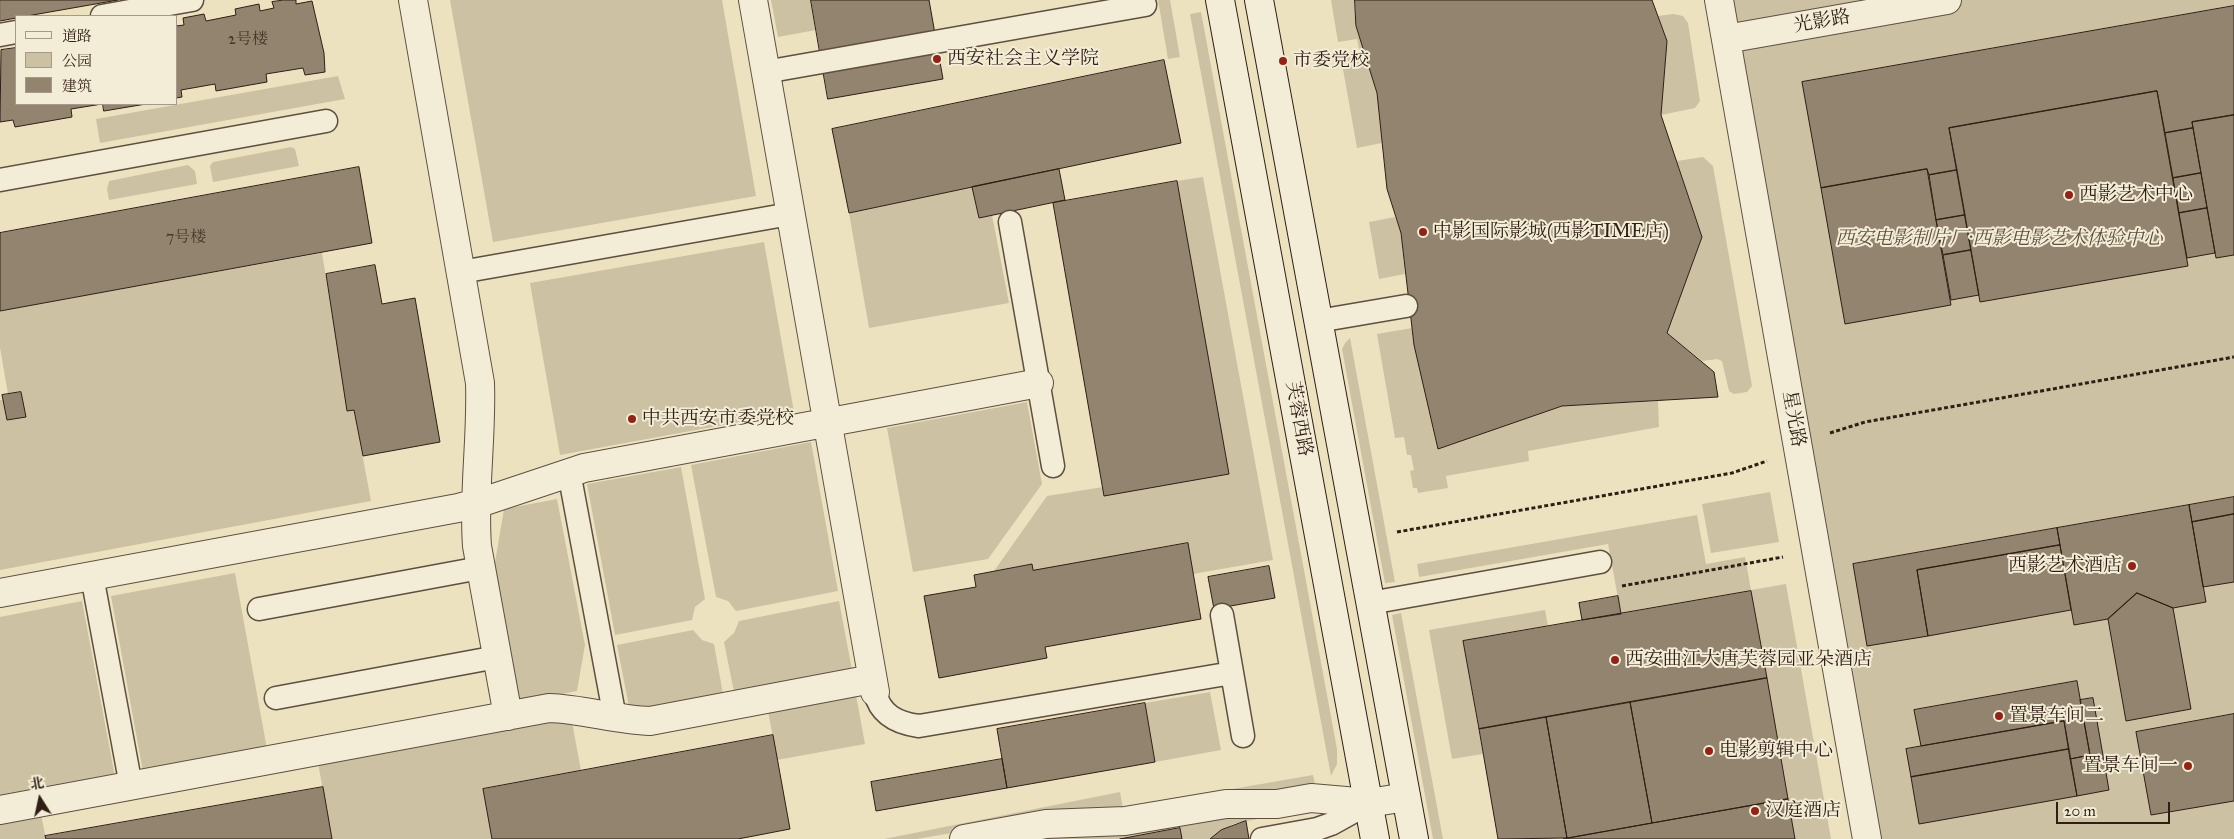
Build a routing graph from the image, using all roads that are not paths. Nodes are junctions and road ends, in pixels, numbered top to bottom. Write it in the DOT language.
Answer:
graph roads {
  1 [pos="192,0"];
  2 [pos="413,0"];
  3 [pos="753,0"];
  4 [pos="1220,0"];
  5 [pos="1259,0"];
  6 [pos="1719,0"];
  7 [pos="1947,0"];
  8 [pos="1145,5"];
  9 [pos="108,15"];
  10 [pos="15,32"];
  11 [pos="0,35"];
  12 [pos="1726,39"];
  13 [pos="765,72"];
  14 [pos="326,121"];
  15 [pos="0,180"];
  16 [pos="790,214"];
  17 [pos="1010,222"];
  18 [pos="461,272"];
  19 [pos="1406,306"];
  20 [pos="1318,321"];
  21 [pos="1039,383"];
  22 [pos="827,423"];
  23 [pos="1053,466"];
  24 [pos="569,472"];
  25 [pos="476,504"];
  26 [pos="1600,562"];
  27 [pos="480,568"];
  28 [pos="92,576"];
  29 [pos="0,593"];
  30 [pos="1370,603"];
  31 [pos="259,609"];
  32 [pos="1222,615"];
  33 [pos="497,657"];
  34 [pos="1232,673"];
  35 [pos="873,686"];
  36 [pos="276,698"];
  37 [pos="508,716"];
  38 [pos="615,718"];
  39 [pos="1243,736"];
  40 [pos="131,786"];
  41 [pos="1406,797"];
  42 [pos="1369,804"];
  43 [pos="0,810"];
  44 [pos="964,839"];
  45 [pos="1262,839"];
  46 [pos="1376,839"];
  47 [pos="1414,839"];
  48 [pos="1867,839"];
  1 -- 9 [label="lane"];
  2 -- 18 [label="street"];
  3 -- 13 [label="street"];
  4 -- 42 [label="street, 芙蓉西路"];
  5 -- 20 [label="street, 芙蓉西路"];
  6 -- 12 [label="street, 星光路"];
  7 -- 12 [label="street, 光影路"];
  8 -- 13 [label="lane"];
  10 -- 11 [label="lane"];
  12 -- 48 [label="street, 星光路"];
  13 -- 16 [label="street"];
  14 -- 15 [label="lane"];
  16 -- 18 [label="lane"];
  16 -- 22 [label="street"];
  17 -- 21 [label="lane"];
  18 -- 25 [label="street"];
  19 -- 20 [label="lane"];
  20 -- 30 [label="street, 芙蓉西路"];
  21 -- 22 [label="street"];
  21 -- 23 [label="lane"];
  22 -- 24 [label="street"];
  22 -- 35 [label="street"];
  24 -- 25 [label="street"];
  24 -- 38 [label="lane"];
  25 -- 27 [label="street"];
  25 -- 28 [label="street"];
  26 -- 30 [label="lane"];
  27 -- 31 [label="lane"];
  27 -- 33 [label="street"];
  28 -- 29 [label="street"];
  28 -- 40 [label="lane"];
  30 -- 41 [label="street, 芙蓉西路"];
  32 -- 34 [label="lane"];
  33 -- 36 [label="lane"];
  33 -- 37 [label="street"];
  34 -- 35 [label="lane"];
  34 -- 39 [label="lane"];
  35 -- 38 [label="street"];
  37 -- 38 [label="street"];
  37 -- 40 [label="street"];
  40 -- 43 [label="street"];
  41 -- 42 [label="street"];
  41 -- 47 [label="street, 芙蓉西路"];
  42 -- 44 [label="street"];
  42 -- 45 [label="lane"];
  42 -- 46 [label="street, 芙蓉西路"];
}
